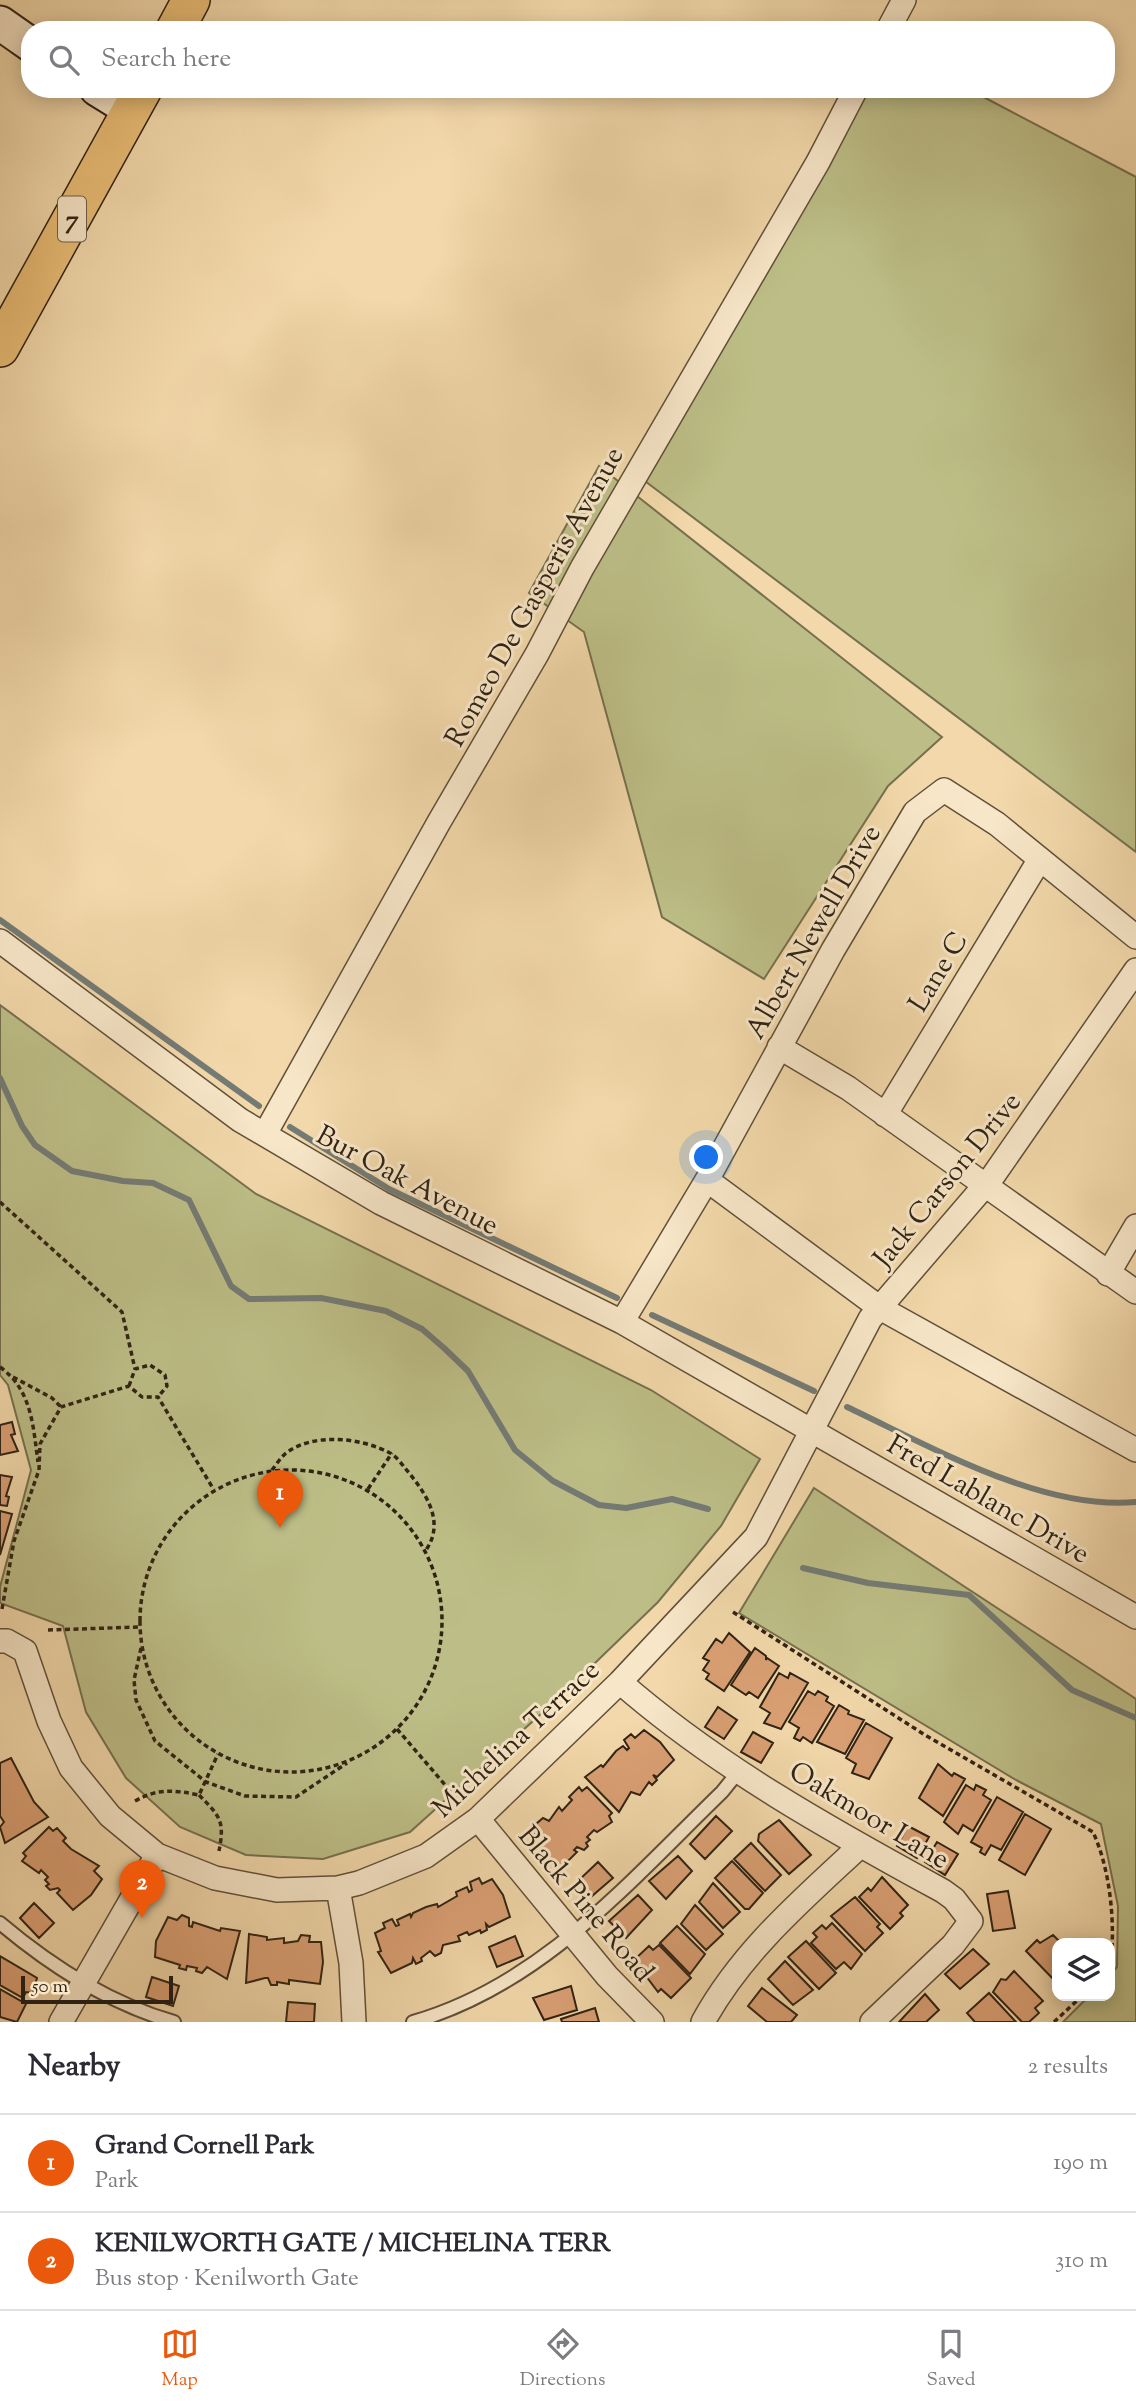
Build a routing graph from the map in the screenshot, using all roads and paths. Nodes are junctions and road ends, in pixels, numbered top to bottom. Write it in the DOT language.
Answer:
graph roads {
  1 [pos="191,0"];
  2 [pos="904,0"];
  3 [pos="180,21"];
  4 [pos="893,21"];
  5 [pos="0,23"];
  6 [pos="21,38"];
  7 [pos="851,98"];
  8 [pos="137,100"];
  9 [pos="0,348"];
  10 [pos="1040,859"];
  11 [pos="1136,937"];
  12 [pos="0,941"];
  13 [pos="1136,970"];
  14 [pos="779,1047"];
  15 [pos="886,1115"];
  16 [pos="265,1134"];
  17 [pos="707,1181"];
  18 [pos="985,1186"];
  19 [pos="0,1202"];
  20 [pos="1136,1226"];
  21 [pos="1108,1274"];
  22 [pos="1136,1292"];
  23 [pos="880,1308"];
  24 [pos="622,1322"];
  25 [pos="0,1367"];
  26 [pos="135,1369"];
  27 [pos="13,1377"];
  28 [pos="130,1386"];
  29 [pos="158,1397"];
  30 [pos="61,1407"];
  31 [pos="812,1430"];
  32 [pos="1136,1450"];
  33 [pos="392,1453"];
  34 [pos="39,1469"];
  35 [pos="272,1470"];
  36 [pos="214,1489"];
  37 [pos="368,1489"];
  38 [pos="426,1550"];
  39 [pos="2,1609"];
  40 [pos="733,1612"];
  41 [pos="1136,1617"];
  42 [pos="139,1627"];
  43 [pos="48,1630"];
  44 [pos="8,1643"];
  45 [pos="141,1647"];
  46 [pos="620,1682"];
  47 [pos="397,1729"];
  48 [pos="218,1754"];
  49 [pos="352,1760"];
  50 [pos="739,1771"];
  51 [pos="206,1782"];
  52 [pos="199,1795"];
  53 [pos="135,1801"];
  54 [pos="459,1801"];
  55 [pos="478,1819"];
  56 [pos="860,1846"];
  57 [pos="219,1851"];
  58 [pos="157,1855"];
  59 [pos="338,1888"];
  60 [pos="0,1923"];
  61 [pos="572,1935"];
  62 [pos="1111,1938"];
  63 [pos="83,1984"];
  64 [pos="1077,2001"];
  65 [pos="458,2008"];
  66 [pos="463,2021"];
  67 [pos="61,2022"];
  68 [pos="174,2022"];
  69 [pos="354,2022"];
  70 [pos="413,2022"];
  71 [pos="652,2022"];
  72 [pos="703,2022"];
  73 [pos="872,2022"];
  74 [pos="1054,2022"];
  1 -- 3 [label="main road"];
  2 -- 4 [label="street"];
  5 -- 6 [label="street"];
  7 -- 16 [label="street, Romeo De Gasperis Avenue"];
  8 -- 9 [label="main road, 7"];
  10 -- 11 [label="street, Albert Newell Drive"];
  10 -- 14 [label="street, Albert Newell Drive"];
  10 -- 15 [label="street, Lane C"];
  12 -- 16 [label="street, Bur Oak Avenue"];
  13 -- 18 [label="street, Jack Carson Drive"];
  14 -- 15 [label="street"];
  14 -- 17 [label="street, Albert Newell Drive"];
  15 -- 18 [label="street"];
  16 -- 24 [label="street, Bur Oak Avenue"];
  17 -- 23 [label="street"];
  17 -- 24 [label="street, Albert Newell Drive"];
  18 -- 21 [label="street"];
  18 -- 23 [label="street, Jack Carson Drive"];
  19 -- 26 [label="path"];
  20 -- 21 [label="street"];
  21 -- 22 [label="street"];
  23 -- 31 [label="street, Jack Carson Drive"];
  23 -- 32 [label="street"];
  24 -- 31 [label="street, Bur Oak Avenue"];
  25 -- 27 [label="path"];
  26 -- 28 [label="path"];
  26 -- 29 [label="path"];
  27 -- 30 [label="path"];
  27 -- 34 [label="path"];
  28 -- 29 [label="path"];
  28 -- 30 [label="path"];
  29 -- 36 [label="path"];
  30 -- 34 [label="path"];
  31 -- 41 [label="street, Fred Lablanc Drive"];
  31 -- 46 [label="street, Michelina Terrace"];
  33 -- 35 [label="path"];
  33 -- 37 [label="path"];
  33 -- 38 [label="path"];
  34 -- 39 [label="path"];
  35 -- 36 [label="path"];
  35 -- 37 [label="path"];
  36 -- 42 [label="path"];
  37 -- 38 [label="path"];
  38 -- 47 [label="path"];
  40 -- 62 [label="path"];
  42 -- 43 [label="path"];
  42 -- 45 [label="path"];
  44 -- 58 [label="street, Michelina Terrace"];
  45 -- 48 [label="path"];
  45 -- 51 [label="path"];
  46 -- 50 [label="street, Oakmoor Lane"];
  46 -- 55 [label="street, Michelina Terrace"];
  47 -- 49 [label="path"];
  47 -- 54 [label="path"];
  48 -- 49 [label="path"];
  48 -- 51 [label="path"];
  49 -- 51 [label="path"];
  50 -- 56 [label="street, Oakmoor Lane"];
  50 -- 61 [label="lane"];
  51 -- 52 [label="path"];
  52 -- 53 [label="path"];
  52 -- 57 [label="path"];
  55 -- 59 [label="street, Michelina Terrace"];
  55 -- 61 [label="street, Black Pine Road"];
  56 -- 72 [label="street"];
  56 -- 73 [label="street, Oakmoor Lane"];
  58 -- 59 [label="street, Michelina Terrace"];
  58 -- 63 [label="street"];
  59 -- 69 [label="street"];
  60 -- 63 [label="lane"];
  61 -- 65 [label="lane"];
  61 -- 71 [label="street, Black Pine Road"];
  63 -- 67 [label="street"];
  63 -- 68 [label="lane"];
  64 -- 74 [label="path"];
  65 -- 66 [label="lane"];
  65 -- 70 [label="lane"];
}
